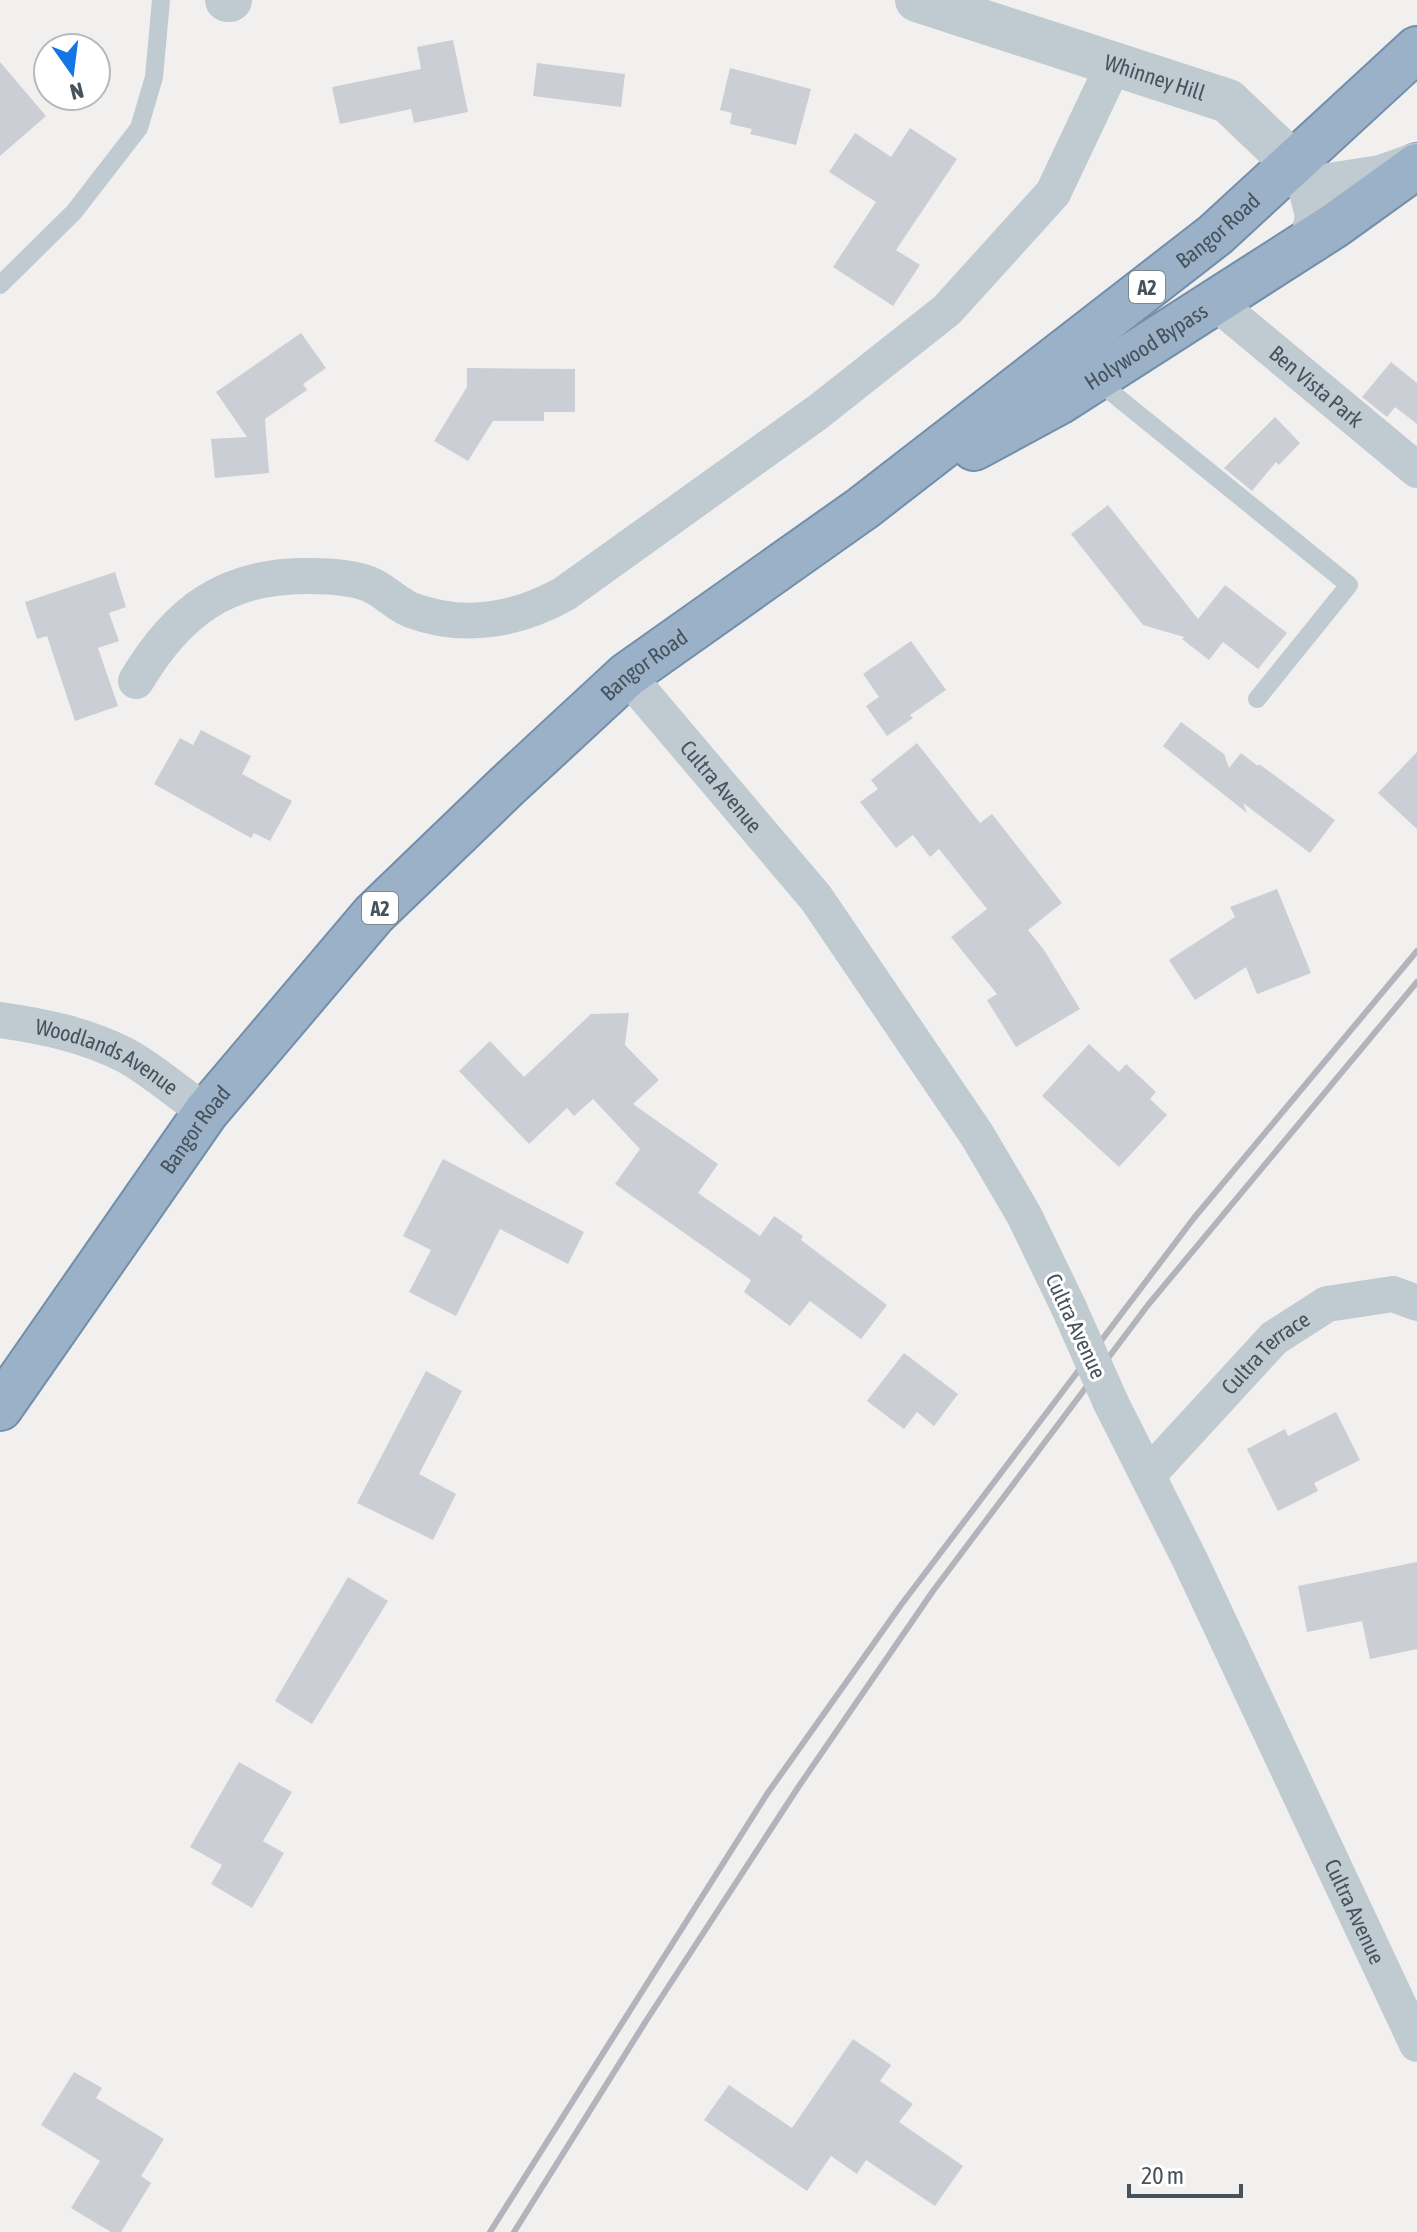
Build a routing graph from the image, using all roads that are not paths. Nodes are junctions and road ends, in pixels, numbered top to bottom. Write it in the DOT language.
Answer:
graph roads {
  1 [pos="161,0"];
  2 [pos="917,0"];
  3 [pos="1417,49"];
  4 [pos="1114,64"];
  5 [pos="1417,165"];
  6 [pos="1302,176"];
  7 [pos="1313,239"];
  8 [pos="0,285"];
  9 [pos="1215,302"];
  10 [pos="1094,379"];
  11 [pos="1417,470"];
  12 [pos="863,508"];
  13 [pos="627,675"];
  14 [pos="136,681"];
  15 [pos="1257,699"];
  16 [pos="0,1020"];
  17 [pos="206,1112"];
  18 [pos="1417,1303"];
  19 [pos="0,1408"];
  20 [pos="1148,1475"];
  21 [pos="1417,2044"];
  1 -- 8 [label="lane"];
  2 -- 4 [label="street, Whinney Hill"];
  3 -- 6 [label="highway, Bangor Road / A2"];
  4 -- 6 [label="street, Whinney Hill"];
  4 -- 14 [label="street"];
  5 -- 6 [label="street"];
  5 -- 7 [label="highway, Holywood Bypass / A2"];
  6 -- 7 [label="street"];
  6 -- 12 [label="highway, Bangor Road / A2"];
  7 -- 9 [label="highway, Holywood Bypass / A2"];
  9 -- 10 [label="highway, Holywood Bypass / A2"];
  9 -- 11 [label="street, Ben Vista Park"];
  10 -- 12 [label="highway, Holywood Bypass / A2"];
  10 -- 15 [label="lane"];
  12 -- 13 [label="highway, Bangor Road / A2"];
  13 -- 17 [label="highway, Bangor Road / A2"];
  13 -- 20 [label="street, Cultra Avenue, bridge"];
  16 -- 17 [label="street, Woodlands Avenue"];
  17 -- 19 [label="highway, Bangor Road / A2"];
  18 -- 20 [label="street, Cultra Terrace"];
  20 -- 21 [label="street, Cultra Avenue"];
}
